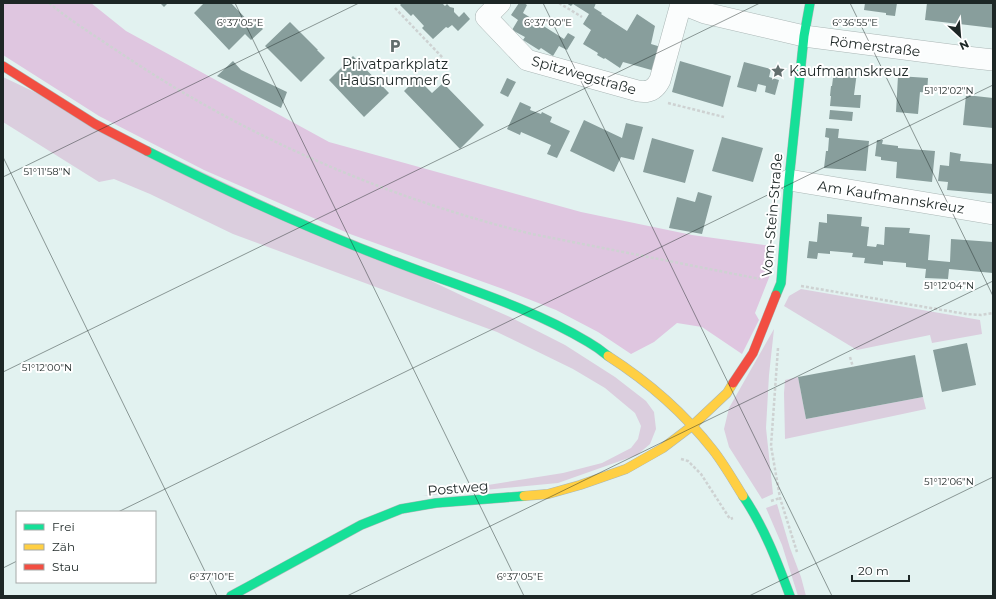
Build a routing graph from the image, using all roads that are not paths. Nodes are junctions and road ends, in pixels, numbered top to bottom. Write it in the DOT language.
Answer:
graph roads {
  1 [pos="500,3"];
  2 [pos="680,3"];
  3 [pos="810,3"];
  4 [pos="804,36"];
  5 [pos="993,60"];
  6 [pos="3,66"];
  7 [pos="789,180"];
  8 [pos="993,214"];
  9 [pos="692,426"];
  10 [pos="231,596"];
  11 [pos="790,596"];
  1 -- 2 [label="street, Spitzwegstraße"];
  2 -- 4 [label="street, Römerstraße"];
  3 -- 4 [label="street, Vom-Stein-Straße"];
  4 -- 5 [label="street, Römerstraße"];
  4 -- 7 [label="street, Vom-Stein-Straße"];
  6 -- 9 [label="street"];
  7 -- 8 [label="street, Am Kaufmannskreuz"];
  7 -- 9 [label="street, Vom-Stein-Straße"];
  9 -- 10 [label="street, Postweg"];
  9 -- 11 [label="street"];
}
